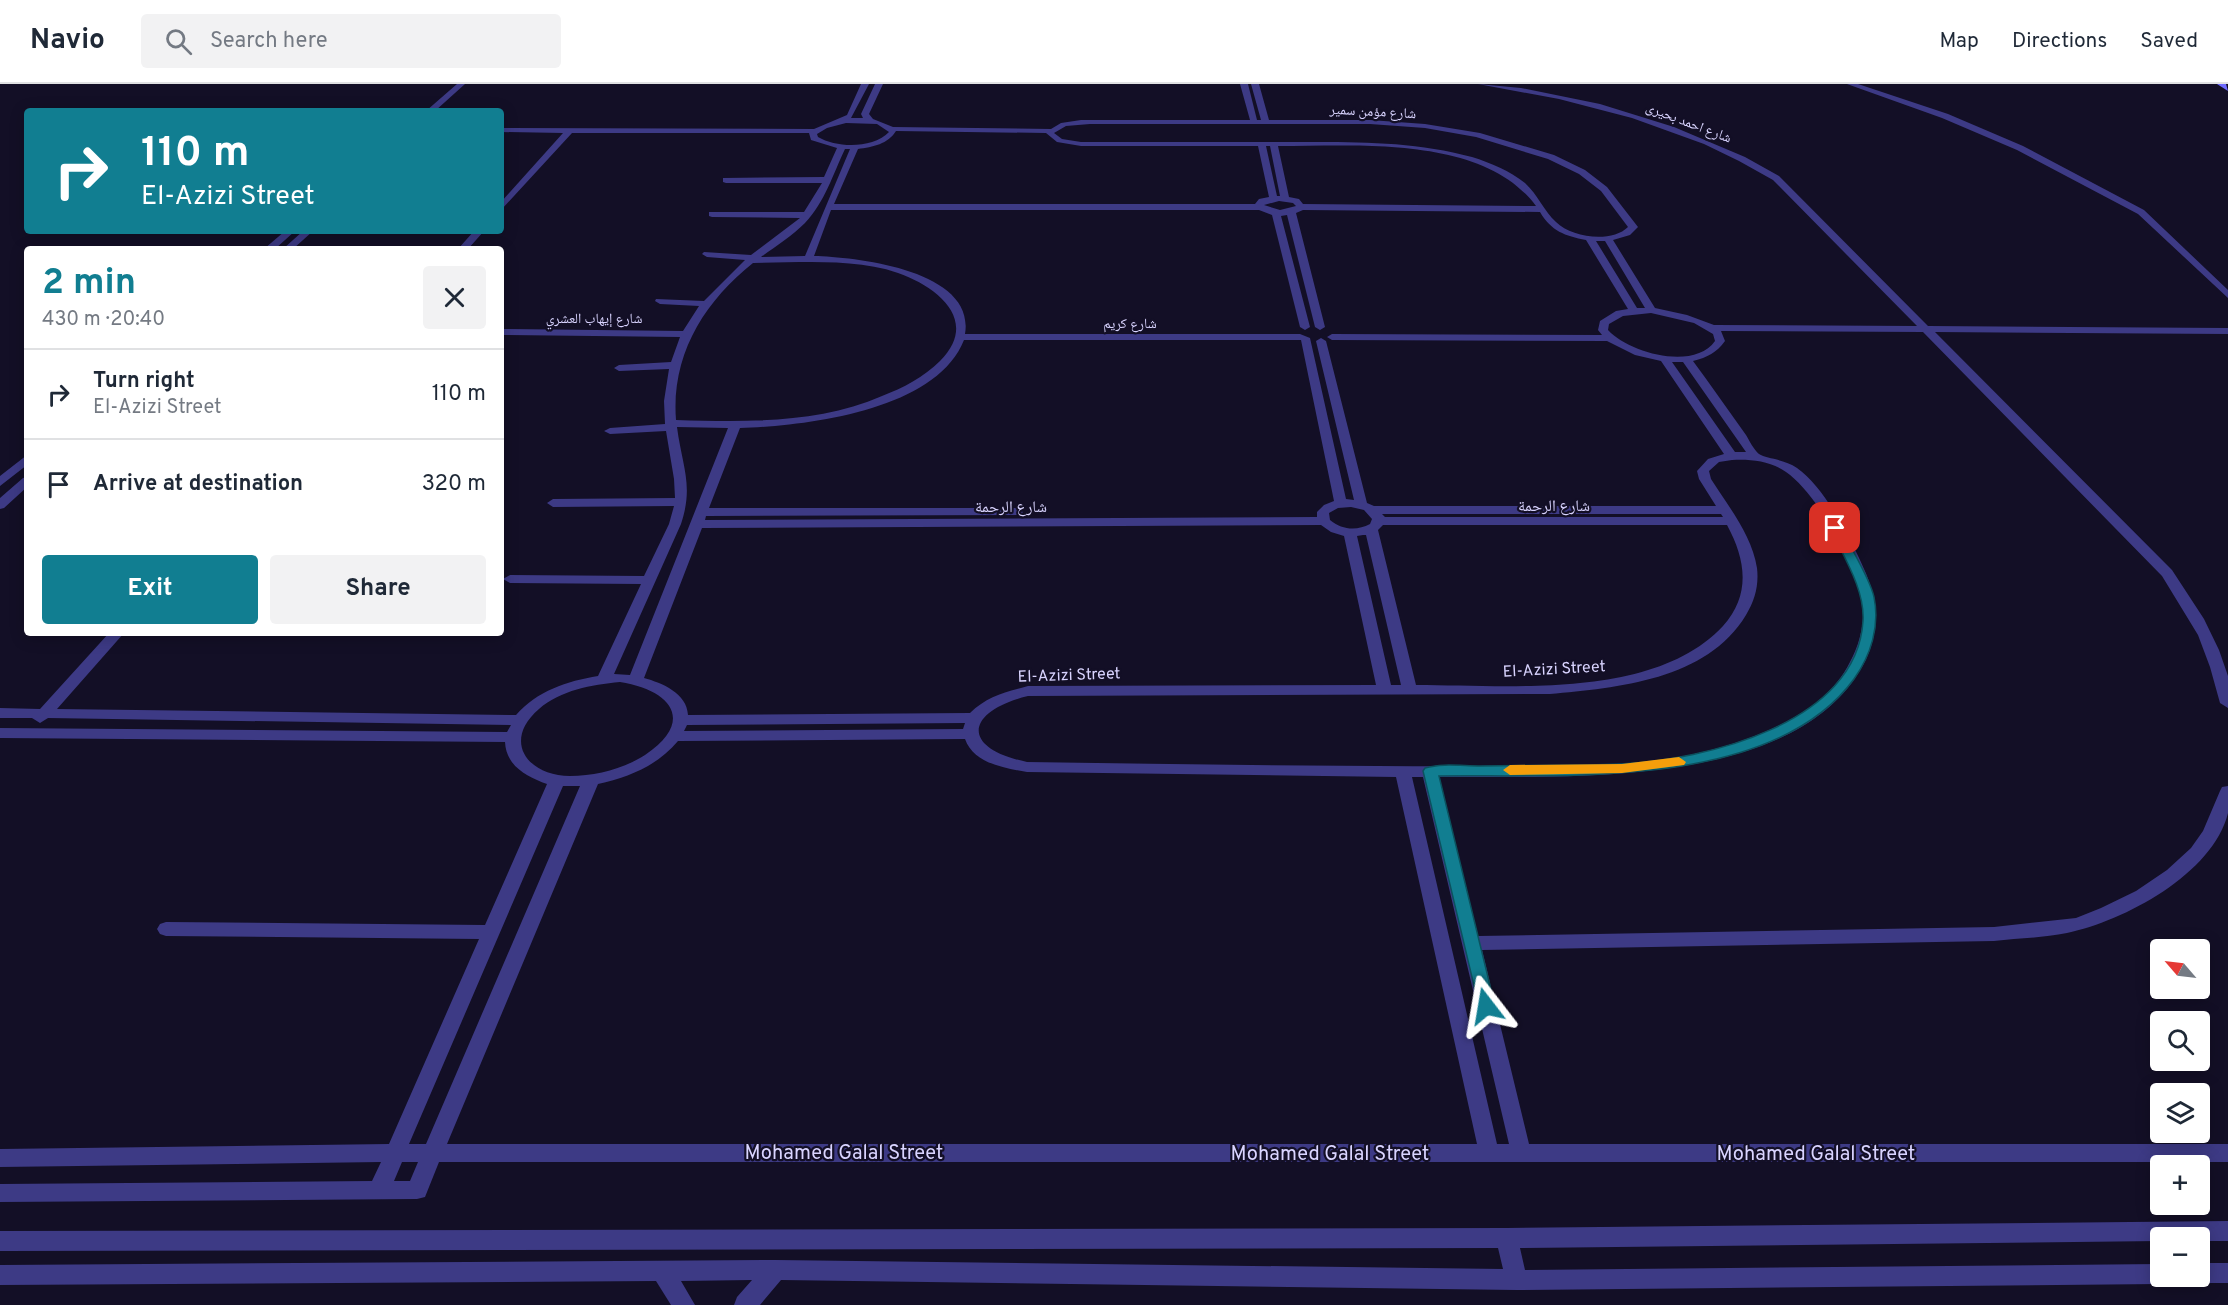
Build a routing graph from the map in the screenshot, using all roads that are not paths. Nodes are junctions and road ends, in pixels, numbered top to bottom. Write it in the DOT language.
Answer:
graph roads {
  1 [pos="461,84"];
  2 [pos="865,84"];
  3 [pos="879,84"];
  4 [pos="1244,84"];
  5 [pos="1256,84"];
  6 [pos="1482,84"];
  7 [pos="1851,84"];
  8 [pos="2221,84"];
  9 [pos="469,88"];
  10 [pos="2228,89"];
  11 [pos="433,108"];
  12 [pos="446,108"];
  13 [pos="871,122"];
  14 [pos="1254,122"];
  15 [pos="1266,122"];
  16 [pos="838,123"];
  17 [pos="504,130"];
  18 [pos="568,132"];
  19 [pos="892,132"];
  20 [pos="814,133"];
  21 [pos="1051,133"];
  22 [pos="504,135"];
  23 [pos="1262,144"];
  24 [pos="1274,144"];
  25 [pos="842,146"];
  26 [pos="855,146"];
  27 [pos="726,180"];
  28 [pos="826,180"];
  29 [pos="1274,198"];
  30 [pos="1285,198"];
  31 [pos="504,204"];
  32 [pos="829,205"];
  33 [pos="1260,205"];
  34 [pos="1301,205"];
  35 [pos="1541,206"];
  36 [pos="1291,212"];
  37 [pos="1276,213"];
  38 [pos="712,214"];
  39 [pos="807,215"];
  40 [pos="286,234"];
  41 [pos="305,234"];
  42 [pos="476,234"];
  43 [pos="1589,238"];
  44 [pos="1608,239"];
  45 [pos="272,246"];
  46 [pos="291,246"];
  47 [pos="466,246"];
  48 [pos="707,254"];
  49 [pos="809,258"];
  50 [pos="752,259"];
  51 [pos="2228,295"];
  52 [pos="660,301"];
  53 [pos="708,304"];
  54 [pos="1651,310"];
  55 [pos="1634,311"];
  56 [pos="504,332"];
  57 [pos="2228,332"];
  58 [pos="1715,333"];
  59 [pos="687,334"];
  60 [pos="960,334"];
  61 [pos="1302,334"];
  62 [pos="1325,334"];
  63 [pos="1605,334"];
  64 [pos="1931,334"];
  65 [pos="2228,338"];
  66 [pos="1664,358"];
  67 [pos="1686,358"];
  68 [pos="675,365"];
  69 [pos="619,368"];
  70 [pos="670,425"];
  71 [pos="735,426"];
  72 [pos="610,431"];
  73 [pos="1732,456"];
  74 [pos="1755,457"];
  75 [pos="24,462"];
  76 [pos="0,482"];
  77 [pos="24,484"];
  78 [pos="682,502"];
  79 [pos="553,503"];
  80 [pos="1341,503"];
  81 [pos="1360,504"];
  82 [pos="0,506"];
  83 [pos="1727,515"];
  84 [pos="1323,517"];
  85 [pos="699,518"];
  86 [pos="1375,520"];
  87 [pos="1350,532"];
  88 [pos="510,579"];
  89 [pos="649,580"];
  90 [pos="114,636"];
  91 [pos="604,679"];
  92 [pos="636,679"];
  93 [pos="1385,690"];
  94 [pos="1410,690"];
  95 [pos="2228,703"];
  96 [pos="0,713"];
  97 [pos="44,714"];
  98 [pos="521,720"];
  99 [pos="680,720"];
  100 [pos="972,726"];
  101 [pos="0,733"];
  102 [pos="26,734"];
  103 [pos="674,736"];
  104 [pos="513,737"];
  105 [pos="1403,771"];
  106 [pos="1430,771"];
  107 [pos="557,780"];
  108 [pos="591,780"];
  109 [pos="2228,791"];
  110 [pos="166,929"];
  111 [pos="492,932"];
  112 [pos="1471,943"];
  113 [pos="396,1153"];
  114 [pos="1489,1153"];
  115 [pos="1521,1153"];
  116 [pos="2228,1153"];
  117 [pos="432,1154"];
  118 [pos="0,1158"];
  119 [pos="379,1190"];
  120 [pos="0,1193"];
  121 [pos="2228,1231"];
  122 [pos="1507,1238"];
  123 [pos="0,1240"];
  124 [pos="661,1270"];
  125 [pos="776,1270"];
  126 [pos="2210,1273"];
  127 [pos="2228,1273"];
  128 [pos="2150,1274"];
  129 [pos="0,1275"];
  130 [pos="1516,1280"];
  131 [pos="684,1305"];
  132 [pos="745,1305"];
  1 -- 11 [label="street"];
  2 -- 16 [label="street"];
  3 -- 13 [label="street"];
  4 -- 14 [label="street"];
  5 -- 15 [label="street"];
  6 -- 64 [label="street, شارع احمد بحيرى"];
  7 -- 51 [label="street"];
  8 -- 10 [label="main road"];
  9 -- 12 [label="street"];
  13 -- 16 [label="street"];
  13 -- 19 [label="street"];
  14 -- 15 [label="street, شارع مؤمن سمير"];
  14 -- 21 [label="street, شارع مؤمن سمير"];
  15 -- 44 [label="street, شارع مؤمن سمير"];
  16 -- 20 [label="street"];
  17 -- 18 [label="street"];
  18 -- 20 [label="street"];
  18 -- 22 [label="street"];
  18 -- 31 [label="street"];
  19 -- 21 [label="street, شارع مؤمن سمير"];
  19 -- 26 [label="street"];
  20 -- 25 [label="street"];
  21 -- 23 [label="street, شارع مؤمن سمير"];
  23 -- 24 [label="street, شارع مؤمن سمير"];
  23 -- 29 [label="street"];
  24 -- 30 [label="street"];
  24 -- 35 [label="street, شارع مؤمن سمير"];
  25 -- 26 [label="street"];
  25 -- 28 [label="street"];
  26 -- 32 [label="street"];
  27 -- 28 [label="street"];
  28 -- 39 [label="street"];
  29 -- 30 [label="street"];
  29 -- 33 [label="street"];
  30 -- 34 [label="street"];
  32 -- 33 [label="street"];
  32 -- 49 [label="street"];
  33 -- 37 [label="street"];
  34 -- 35 [label="street"];
  34 -- 36 [label="street"];
  35 -- 43 [label="street, شارع مؤمن سمير"];
  36 -- 37 [label="street"];
  36 -- 62 [label="street"];
  37 -- 61 [label="street"];
  38 -- 39 [label="street"];
  39 -- 50 [label="street"];
  40 -- 45 [label="street"];
  41 -- 46 [label="street"];
  42 -- 47 [label="street"];
  43 -- 44 [label="street, شارع مؤمن سمير"];
  43 -- 55 [label="street"];
  44 -- 54 [label="street"];
  48 -- 50 [label="street"];
  49 -- 50 [label="street"];
  49 -- 60 [label="street"];
  50 -- 53 [label="street"];
  52 -- 53 [label="street"];
  53 -- 59 [label="street"];
  54 -- 55 [label="street"];
  54 -- 58 [label="street"];
  55 -- 63 [label="street"];
  56 -- 59 [label="street, شارع إيهاب العشري"];
  57 -- 64 [label="street"];
  58 -- 64 [label="street"];
  58 -- 67 [label="street"];
  59 -- 68 [label="street"];
  60 -- 61 [label="street, شارع كريم"];
  60 -- 71 [label="street"];
  61 -- 62 [label="street, شارع كريم"];
  61 -- 80 [label="street"];
  62 -- 63 [label="street, شارع كريم"];
  62 -- 81 [label="street"];
  63 -- 66 [label="street"];
  64 -- 65 [label="street"];
  64 -- 95 [label="street, شارع احمد بحيرى"];
  66 -- 67 [label="street"];
  66 -- 73 [label="street"];
  67 -- 74 [label="street"];
  68 -- 69 [label="street"];
  68 -- 70 [label="street"];
  70 -- 71 [label="street"];
  70 -- 72 [label="street"];
  70 -- 78 [label="street"];
  71 -- 85 [label="street"];
  73 -- 74 [label="street, El-Azizi Street"];
  73 -- 83 [label="street, El-Azizi Street"];
  74 -- 106 [label="street, El-Azizi Street"];
  75 -- 76 [label="street"];
  77 -- 82 [label="street"];
  78 -- 79 [label="street"];
  78 -- 89 [label="street"];
  80 -- 81 [label="street"];
  80 -- 84 [label="street"];
  81 -- 86 [label="street"];
  83 -- 86 [label="street, شارع الرحمة"];
  83 -- 94 [label="street, El-Azizi Street"];
  84 -- 85 [label="street, شارع الرحمة"];
  84 -- 87 [label="street"];
  85 -- 92 [label="street"];
  86 -- 87 [label="street, شارع الرحمة"];
  86 -- 94 [label="street"];
  87 -- 93 [label="street"];
  88 -- 89 [label="street"];
  89 -- 91 [label="street"];
  90 -- 97 [label="street"];
  91 -- 92 [label="street"];
  91 -- 98 [label="street"];
  92 -- 99 [label="street"];
  93 -- 94 [label="street, El-Azizi Street"];
  93 -- 100 [label="street, El-Azizi Street"];
  96 -- 97 [label="street"];
  97 -- 98 [label="street"];
  97 -- 102 [label="street"];
  98 -- 104 [label="street"];
  99 -- 100 [label="street"];
  99 -- 103 [label="street"];
  100 -- 103 [label="street"];
  100 -- 105 [label="street, El-Azizi Street"];
  101 -- 102 [label="street"];
  102 -- 104 [label="street"];
  103 -- 108 [label="street"];
  104 -- 107 [label="street"];
  105 -- 106 [label="street, El-Azizi Street"];
  105 -- 114 [label="street"];
  106 -- 112 [label="street"];
  107 -- 108 [label="street"];
  107 -- 111 [label="street"];
  108 -- 117 [label="street"];
  109 -- 112 [label="street"];
  110 -- 111 [label="street"];
  111 -- 113 [label="street"];
  112 -- 115 [label="street"];
  113 -- 117 [label="street, Mohamed Galal Street"];
  113 -- 118 [label="street, Mohamed Galal Street"];
  113 -- 119 [label="street"];
  114 -- 115 [label="street, Mohamed Galal Street"];
  114 -- 117 [label="street, Mohamed Galal Street"];
  115 -- 116 [label="street, Mohamed Galal Street"];
  117 -- 119 [label="street"];
  119 -- 120 [label="street"];
  121 -- 122 [label="street"];
  122 -- 123 [label="street"];
  122 -- 130 [label="street"];
  124 -- 125 [label="street"];
  124 -- 129 [label="street"];
  124 -- 131 [label="street"];
  125 -- 130 [label="street"];
  125 -- 132 [label="street"];
  126 -- 127 [label="street"];
  128 -- 130 [label="street"];
}
